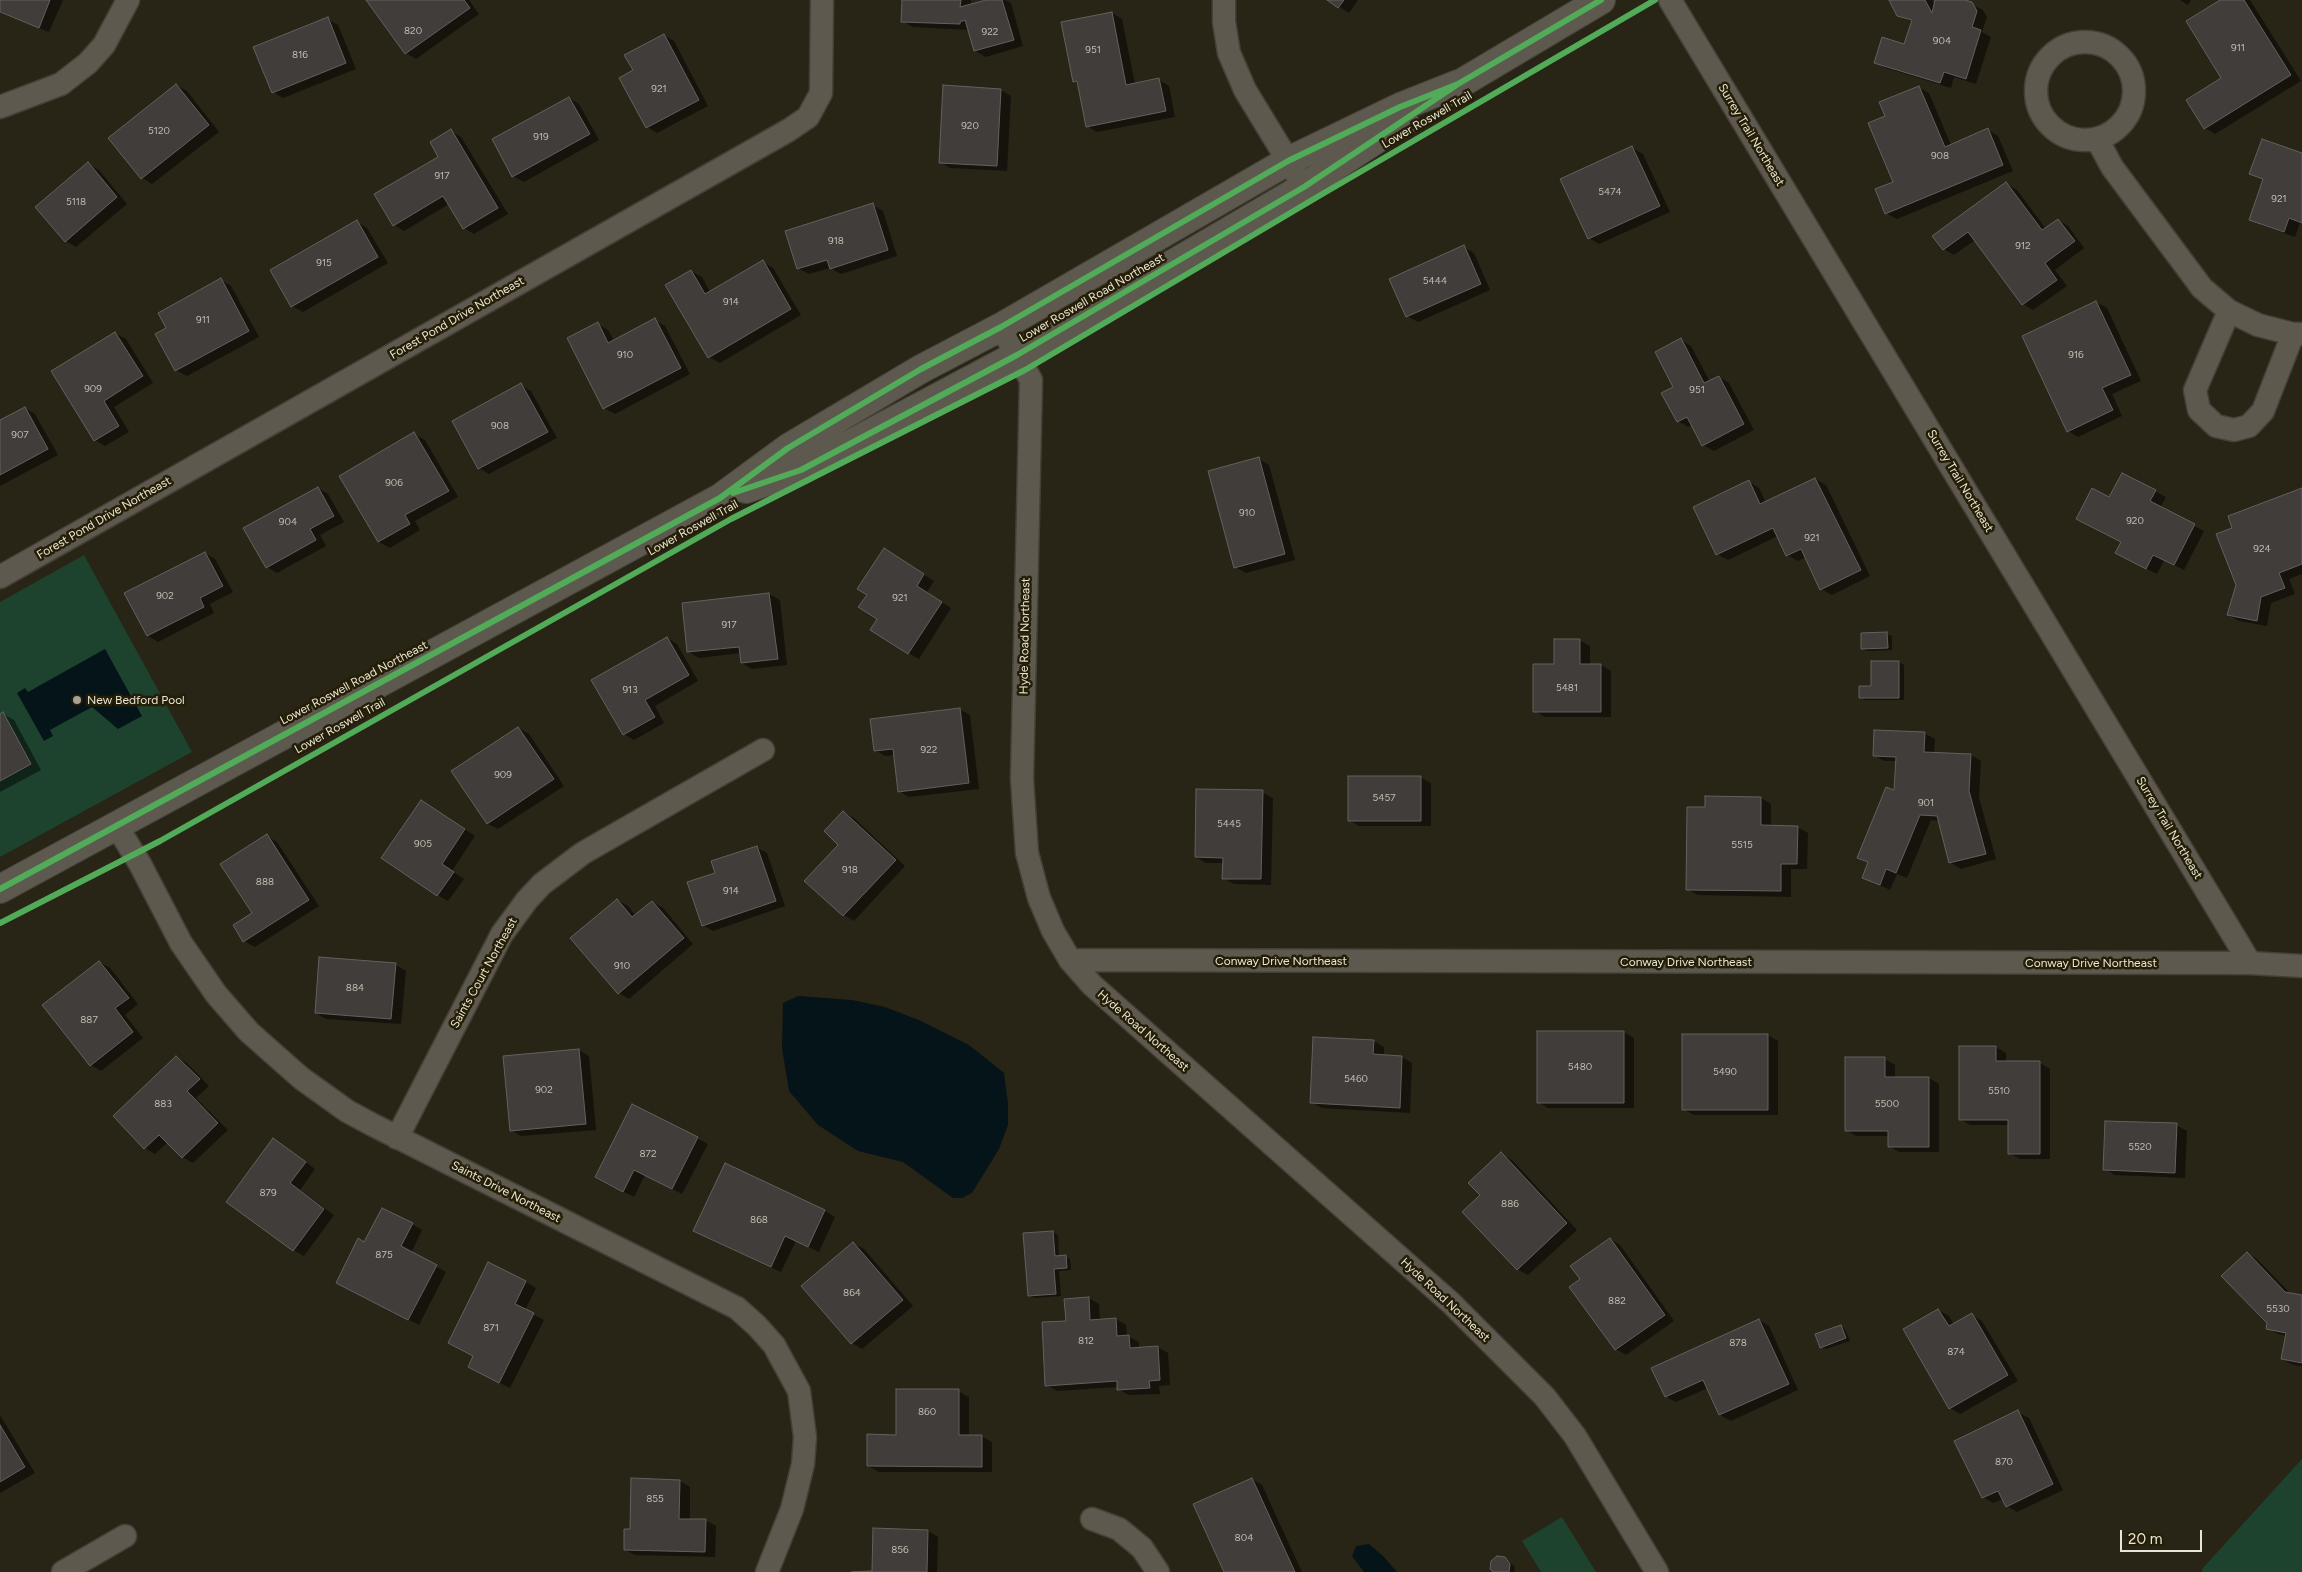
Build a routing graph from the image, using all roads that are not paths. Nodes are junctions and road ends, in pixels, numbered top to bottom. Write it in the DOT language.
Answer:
graph roads {
  1 [pos="128,0"];
  2 [pos="822,0"];
  3 [pos="1224,0"];
  4 [pos="1601,0"];
  5 [pos="1670,0"];
  6 [pos="1458,84"];
  7 [pos="0,107"];
  8 [pos="2097,138"];
  9 [pos="1288,162"];
  10 [pos="1304,187"];
  11 [pos="2229,311"];
  12 [pos="1001,326"];
  13 [pos="2297,334"];
  14 [pos="1017,355"];
  15 [pos="720,498"];
  16 [pos="0,577"];
  17 [pos="763,750"];
  18 [pos="116,825"];
  19 [pos="0,889"];
  20 [pos="1070,960"];
  21 [pos="2250,963"];
  22 [pos="2302,966"];
  23 [pos="397,1138"];
  24 [pos="1092,1519"];
  25 [pos="125,1536"];
  26 [pos="63,1572"];
  27 [pos="767,1572"];
  28 [pos="1158,1572"];
  29 [pos="1657,1572"];
  1 -- 7 [label="street"];
  2 -- 16 [label="street, Forest Pond Drive Northeast"];
  3 -- 9 [label="street"];
  4 -- 6 [label="street, Lower Roswell Road Northeast"];
  5 -- 21 [label="street, Surrey Trail Northeast"];
  6 -- 9 [label="street, Lower Roswell Road Northeast"];
  6 -- 10 [label="street, Lower Roswell Road Northeast"];
  8 -- 8 [label="street"];
  8 -- 11 [label="street"];
  9 -- 10 [label="street"];
  9 -- 12 [label="street, Lower Roswell Road Northeast"];
  10 -- 14 [label="street, Lower Roswell Road Northeast"];
  11 -- 13 [label="street"];
  11 -- 13 [label="street"];
  12 -- 14 [label="street, Hyde Road Northeast"];
  12 -- 15 [label="street, Lower Roswell Road Northeast"];
  14 -- 15 [label="street, Lower Roswell Road Northeast"];
  14 -- 20 [label="street, Hyde Road Northeast"];
  15 -- 18 [label="street, Lower Roswell Road Northeast"];
  17 -- 23 [label="street, Saints Court Northeast"];
  18 -- 19 [label="street, Lower Roswell Road Northeast"];
  18 -- 23 [label="street, Saints Drive Northeast"];
  20 -- 21 [label="street, Conway Drive Northeast"];
  20 -- 29 [label="street, Hyde Road Northeast"];
  21 -- 22 [label="street, Conway Drive Northeast"];
  23 -- 27 [label="street, Saints Drive Northeast"];
  24 -- 28 [label="street"];
  25 -- 26 [label="street"];
}
